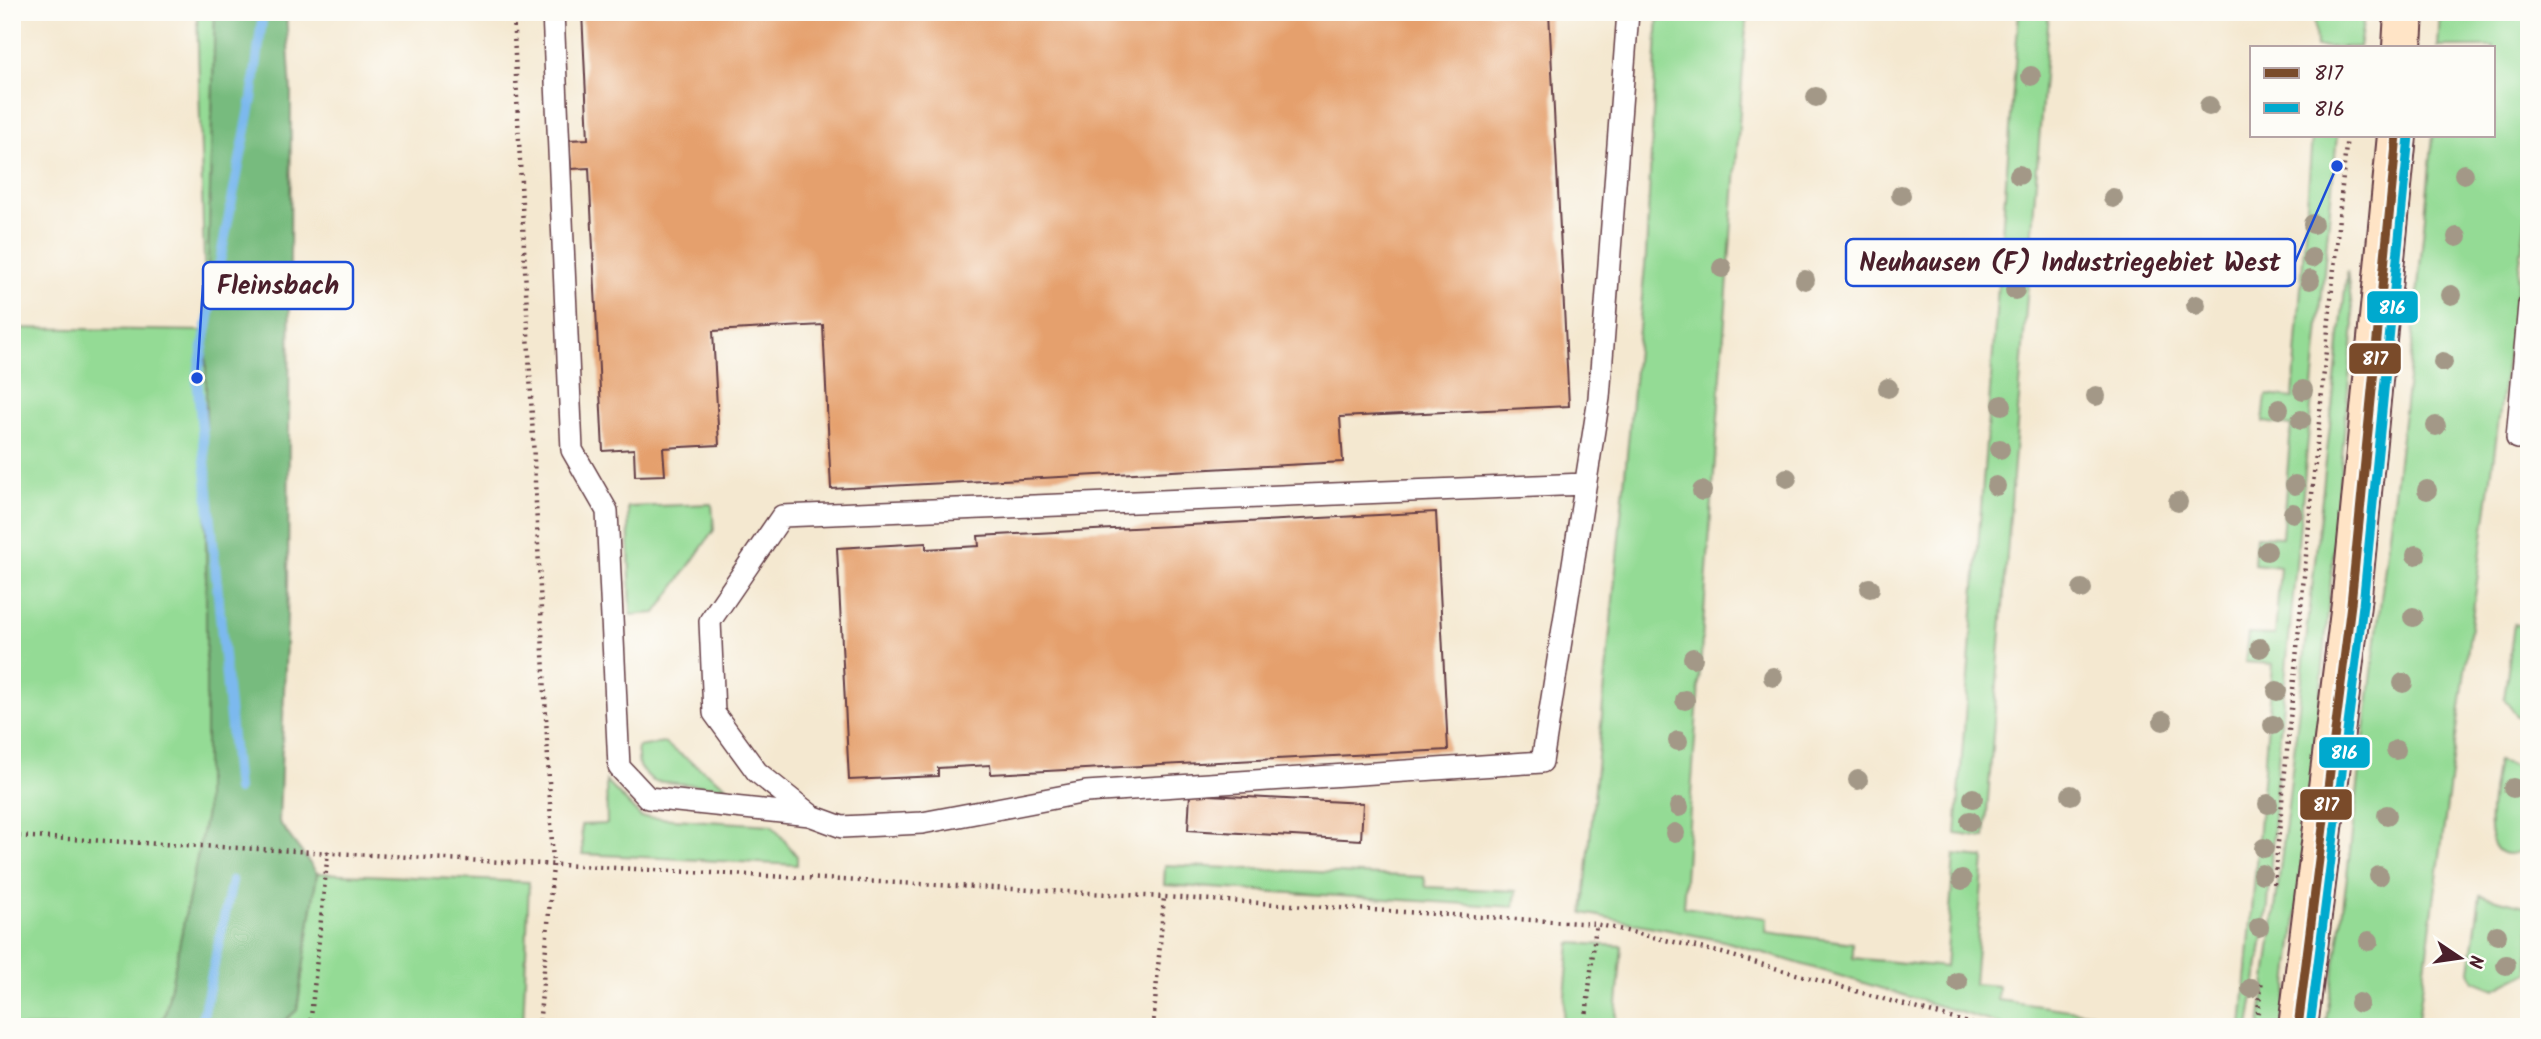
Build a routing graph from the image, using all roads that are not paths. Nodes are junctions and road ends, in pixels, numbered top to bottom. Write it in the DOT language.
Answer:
graph roads {
  1 [pos="553,12"];
  2 [pos="1628,12"];
  3 [pos="2404,12"];
  4 [pos="2402,46"];
  5 [pos="2397,136"];
  6 [pos="2529,306"];
  7 [pos="2517,438"];
  8 [pos="1586,484"];
  9 [pos="813,816"];
  10 [pos="2298,1027"];
  1 -- 9 [label="lane"];
  2 -- 8 [label="lane"];
  3 -- 4 [label="main road"];
  5 -- 10 [label="main road"];
  6 -- 7 [label="lane"];
  8 -- 9 [label="lane"];
  8 -- 9 [label="lane"];
}
